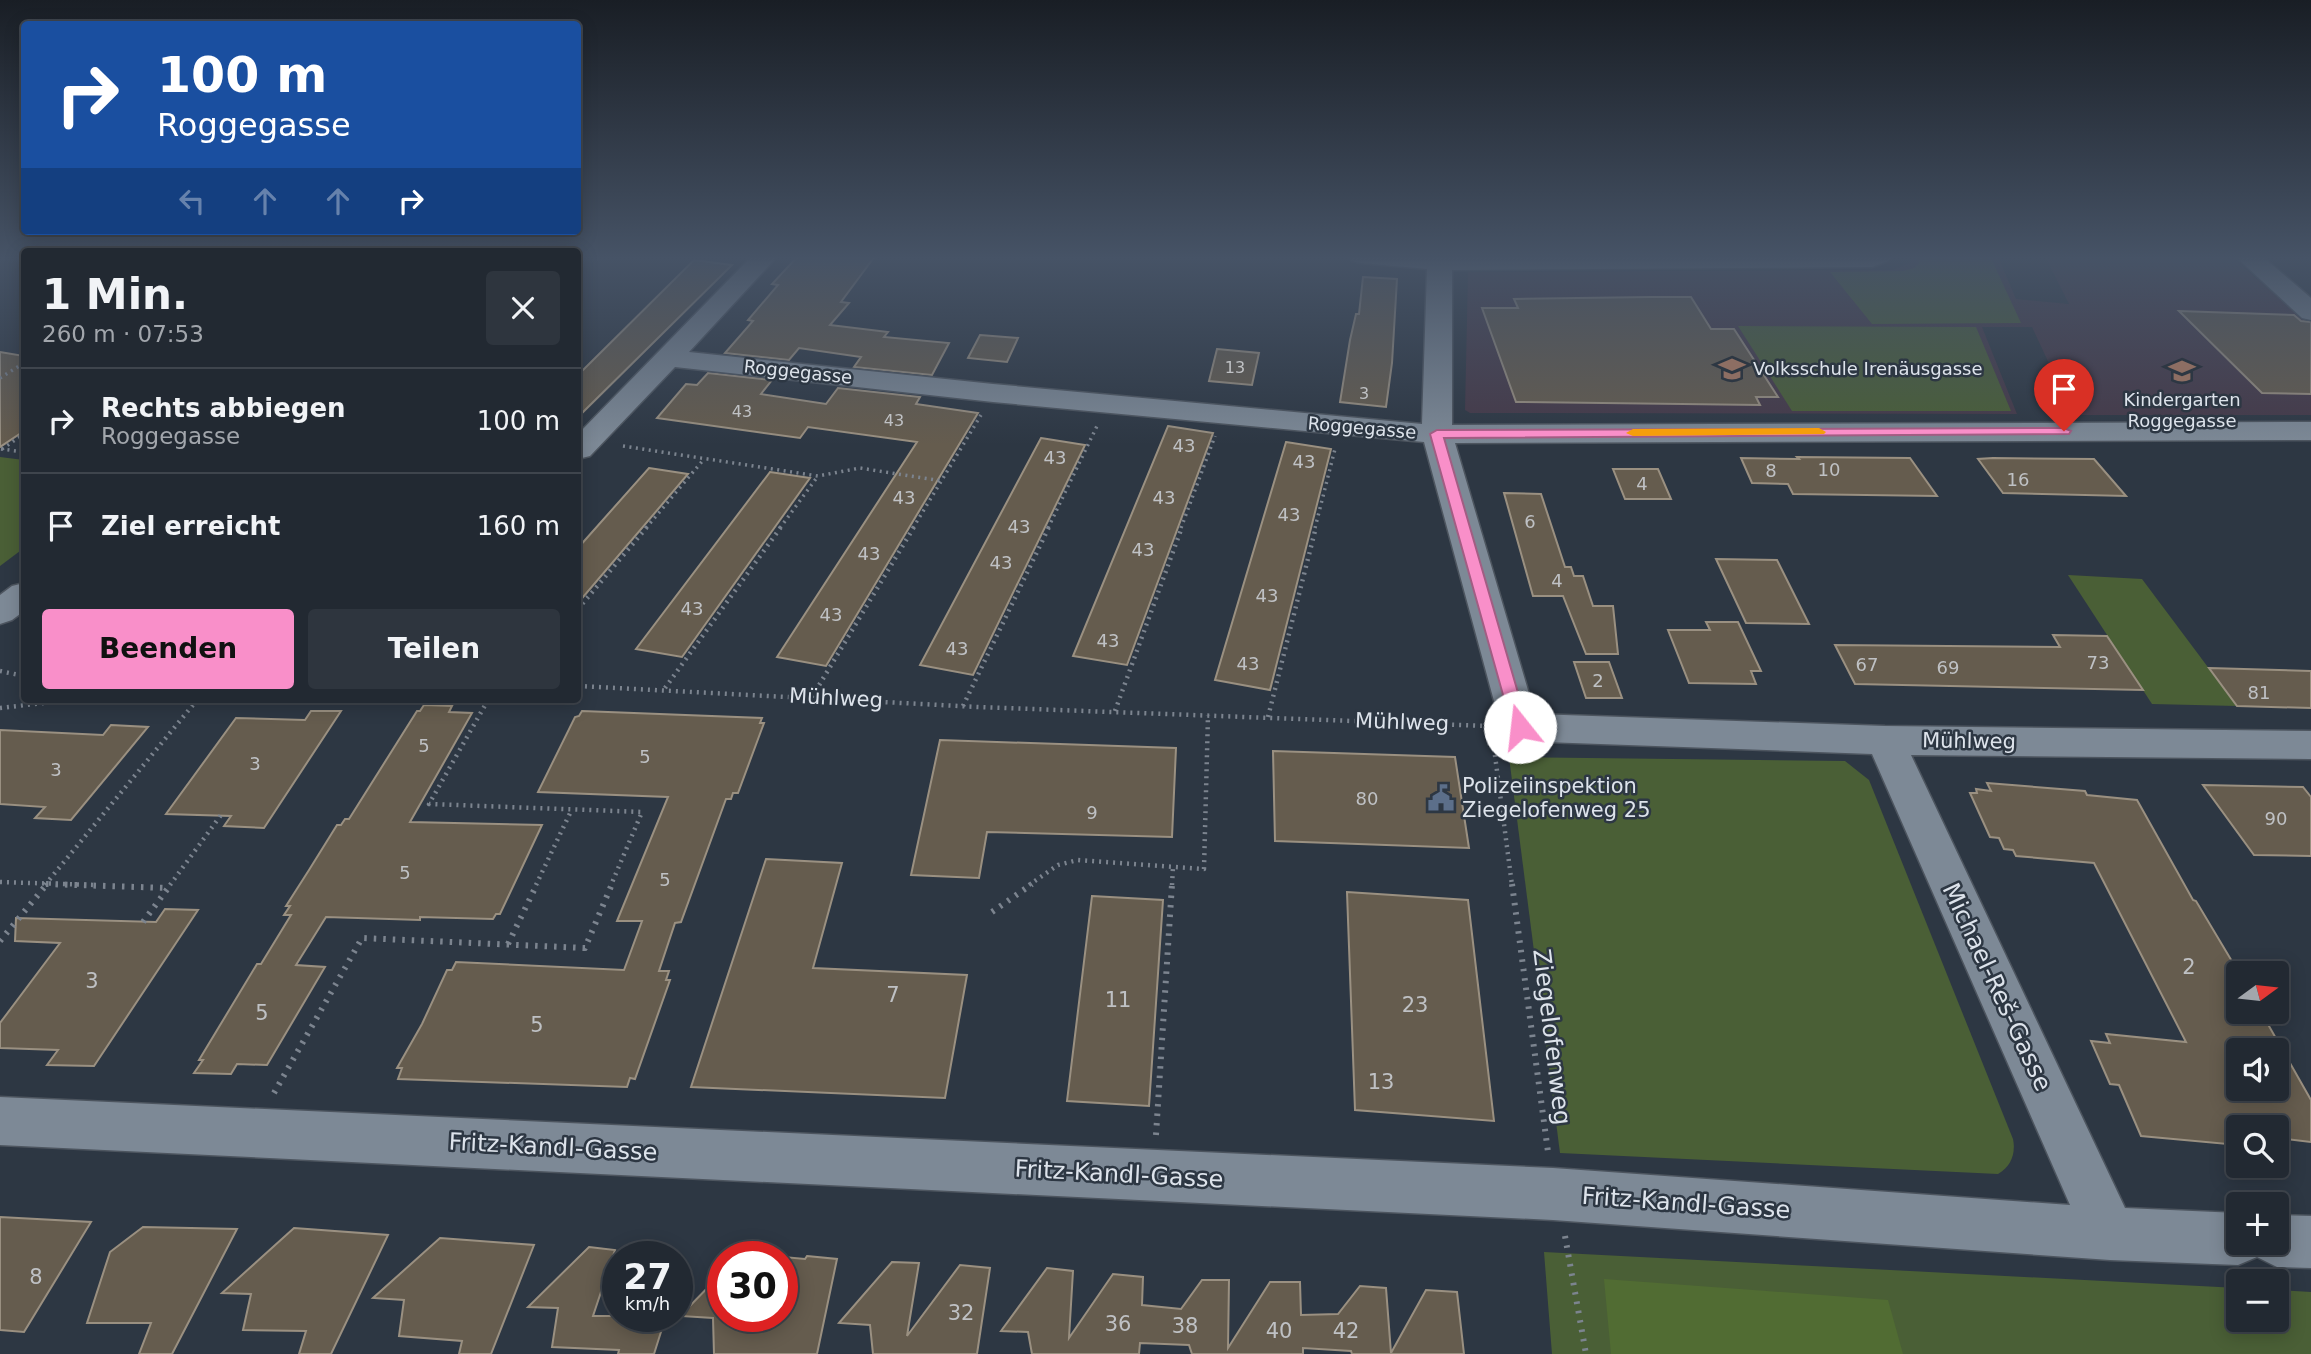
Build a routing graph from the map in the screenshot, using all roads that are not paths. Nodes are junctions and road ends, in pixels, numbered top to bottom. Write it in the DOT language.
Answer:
graph roads {
  1 [pos="706,319"];
  2 [pos="1439,319"];
  3 [pos="669,358"];
  4 [pos="2311,431"];
  5 [pos="1437,434"];
  6 [pos="583,445"];
  7 [pos="21,596"];
  8 [pos="0,612"];
  9 [pos="1885,740"];
  10 [pos="2311,745"];
  11 [pos="0,1121"];
  12 [pos="2110,1234"];
  13 [pos="2226,1239"];
  14 [pos="2289,1241"];
  15 [pos="2311,1242"];
  1 -- 3 [label="street"];
  2 -- 5 [label="street"];
  3 -- 5 [label="street, Roggegasse"];
  3 -- 6 [label="street"];
  4 -- 5 [label="street, Roggegasse"];
  5 -- 9 [label="street, Mühlweg"];
  7 -- 8 [label="street"];
  9 -- 10 [label="street, Mühlweg"];
  9 -- 12 [label="street, Michael-Reš-Gasse"];
  11 -- 12 [label="street, Fritz-Kandl-Gasse"];
  12 -- 13 [label="street, Fritz-Kandl-Gasse"];
  14 -- 15 [label="street"];
}
